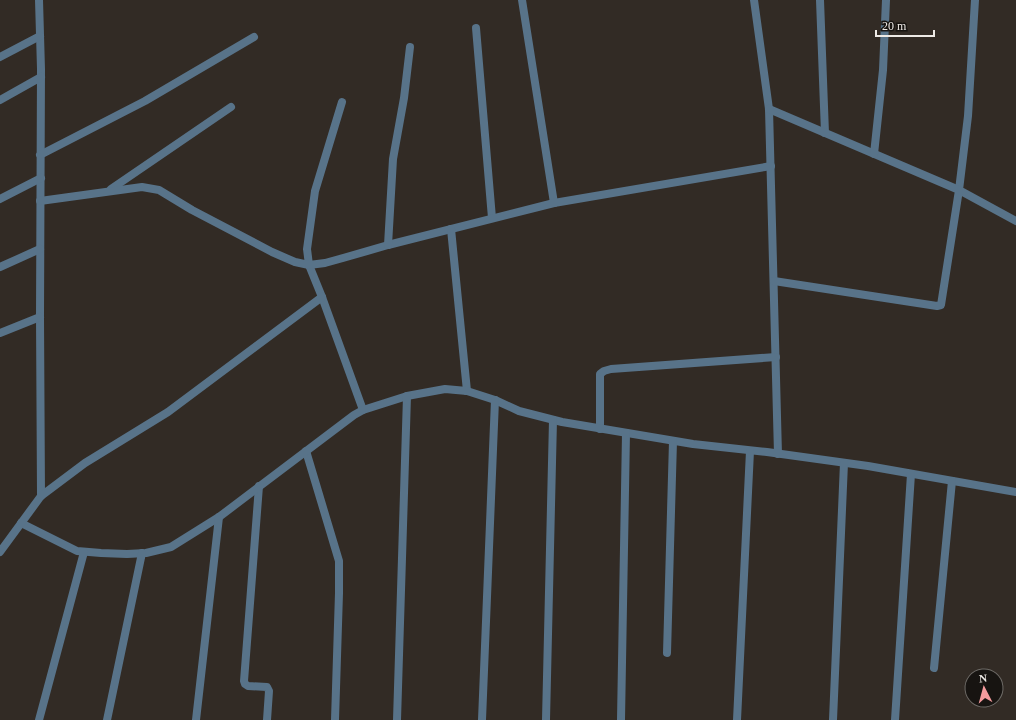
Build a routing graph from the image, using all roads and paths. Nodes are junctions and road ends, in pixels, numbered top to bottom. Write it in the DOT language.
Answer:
graph roads {
  1 [pos="39,0"];
  2 [pos="522,0"];
  3 [pos="754,0"];
  4 [pos="820,0"];
  5 [pos="886,0"];
  6 [pos="975,0"];
  7 [pos="476,28"];
  8 [pos="40,36"];
  9 [pos="254,37"];
  10 [pos="410,47"];
  11 [pos="0,57"];
  12 [pos="40,77"];
  13 [pos="0,100"];
  14 [pos="342,102"];
  15 [pos="231,107"];
  16 [pos="769,109"];
  17 [pos="825,133"];
  18 [pos="874,154"];
  19 [pos="40,155"];
  20 [pos="771,166"];
  21 [pos="40,178"];
  22 [pos="959,190"];
  23 [pos="108,191"];
  24 [pos="0,199"];
  25 [pos="40,201"];
  26 [pos="554,203"];
  27 [pos="492,218"];
  28 [pos="1016,221"];
  29 [pos="451,229"];
  30 [pos="388,245"];
  31 [pos="40,249"];
  32 [pos="309,264"];
  33 [pos="0,267"];
  34 [pos="774,281"];
  35 [pos="322,297"];
  36 [pos="40,317"];
  37 [pos="0,333"];
  38 [pos="776,357"];
  39 [pos="467,390"];
  40 [pos="407,396"];
  41 [pos="495,400"];
  42 [pos="362,410"];
  43 [pos="553,420"];
  44 [pos="600,429"];
  45 [pos="626,433"];
  46 [pos="673,441"];
  47 [pos="306,451"];
  48 [pos="750,451"];
  49 [pos="778,454"];
  50 [pos="844,463"];
  51 [pos="911,474"];
  52 [pos="952,481"];
  53 [pos="259,486"];
  54 [pos="1016,492"];
  55 [pos="41,496"];
  56 [pos="219,517"];
  57 [pos="21,523"];
  58 [pos="0,552"];
  59 [pos="84,552"];
  60 [pos="142,553"];
  61 [pos="667,653"];
  62 [pos="934,668"];
  63 [pos="39,720"];
  64 [pos="107,720"];
  65 [pos="196,720"];
  66 [pos="267,720"];
  67 [pos="335,720"];
  68 [pos="397,720"];
  69 [pos="482,720"];
  70 [pos="546,720"];
  71 [pos="621,720"];
  72 [pos="737,720"];
  73 [pos="833,720"];
  74 [pos="895,720"];
  1 -- 8 [label="street"];
  2 -- 26 [label="street"];
  3 -- 16 [label="street"];
  4 -- 17 [label="street"];
  5 -- 18 [label="street"];
  6 -- 22 [label="street"];
  7 -- 27 [label="street"];
  8 -- 11 [label="street"];
  8 -- 12 [label="street"];
  9 -- 19 [label="street"];
  10 -- 30 [label="street"];
  12 -- 13 [label="street"];
  12 -- 19 [label="street"];
  14 -- 32 [label="street"];
  15 -- 23 [label="street"];
  16 -- 17 [label="street"];
  16 -- 20 [label="street"];
  17 -- 18 [label="street"];
  18 -- 22 [label="street"];
  19 -- 21 [label="street"];
  20 -- 26 [label="street"];
  20 -- 34 [label="street"];
  21 -- 24 [label="street"];
  21 -- 25 [label="street"];
  22 -- 28 [label="street"];
  22 -- 34 [label="street"];
  23 -- 25 [label="street"];
  23 -- 32 [label="street"];
  25 -- 31 [label="street"];
  26 -- 27 [label="street"];
  27 -- 29 [label="street"];
  29 -- 30 [label="street"];
  29 -- 39 [label="street"];
  30 -- 32 [label="street"];
  31 -- 33 [label="street"];
  31 -- 36 [label="street"];
  32 -- 35 [label="street"];
  34 -- 38 [label="street"];
  35 -- 42 [label="street"];
  35 -- 55 [label="street"];
  36 -- 37 [label="street"];
  36 -- 55 [label="street"];
  38 -- 44 [label="street"];
  38 -- 49 [label="street"];
  39 -- 40 [label="street"];
  39 -- 41 [label="street"];
  40 -- 42 [label="street"];
  40 -- 68 [label="street"];
  41 -- 43 [label="street"];
  41 -- 69 [label="street"];
  42 -- 47 [label="street"];
  43 -- 44 [label="street"];
  43 -- 70 [label="street"];
  44 -- 45 [label="street"];
  45 -- 46 [label="street"];
  45 -- 71 [label="street"];
  46 -- 48 [label="street"];
  46 -- 61 [label="street"];
  47 -- 53 [label="street"];
  47 -- 67 [label="street"];
  48 -- 49 [label="street"];
  48 -- 72 [label="street"];
  49 -- 50 [label="street"];
  50 -- 51 [label="street"];
  50 -- 73 [label="street"];
  51 -- 52 [label="street"];
  51 -- 74 [label="street"];
  52 -- 54 [label="street"];
  52 -- 62 [label="street"];
  53 -- 56 [label="street"];
  53 -- 66 [label="street"];
  55 -- 57 [label="street"];
  56 -- 60 [label="street"];
  56 -- 65 [label="street"];
  57 -- 58 [label="street"];
  57 -- 59 [label="street"];
  59 -- 60 [label="street"];
  59 -- 63 [label="street"];
  60 -- 64 [label="street"];
}
